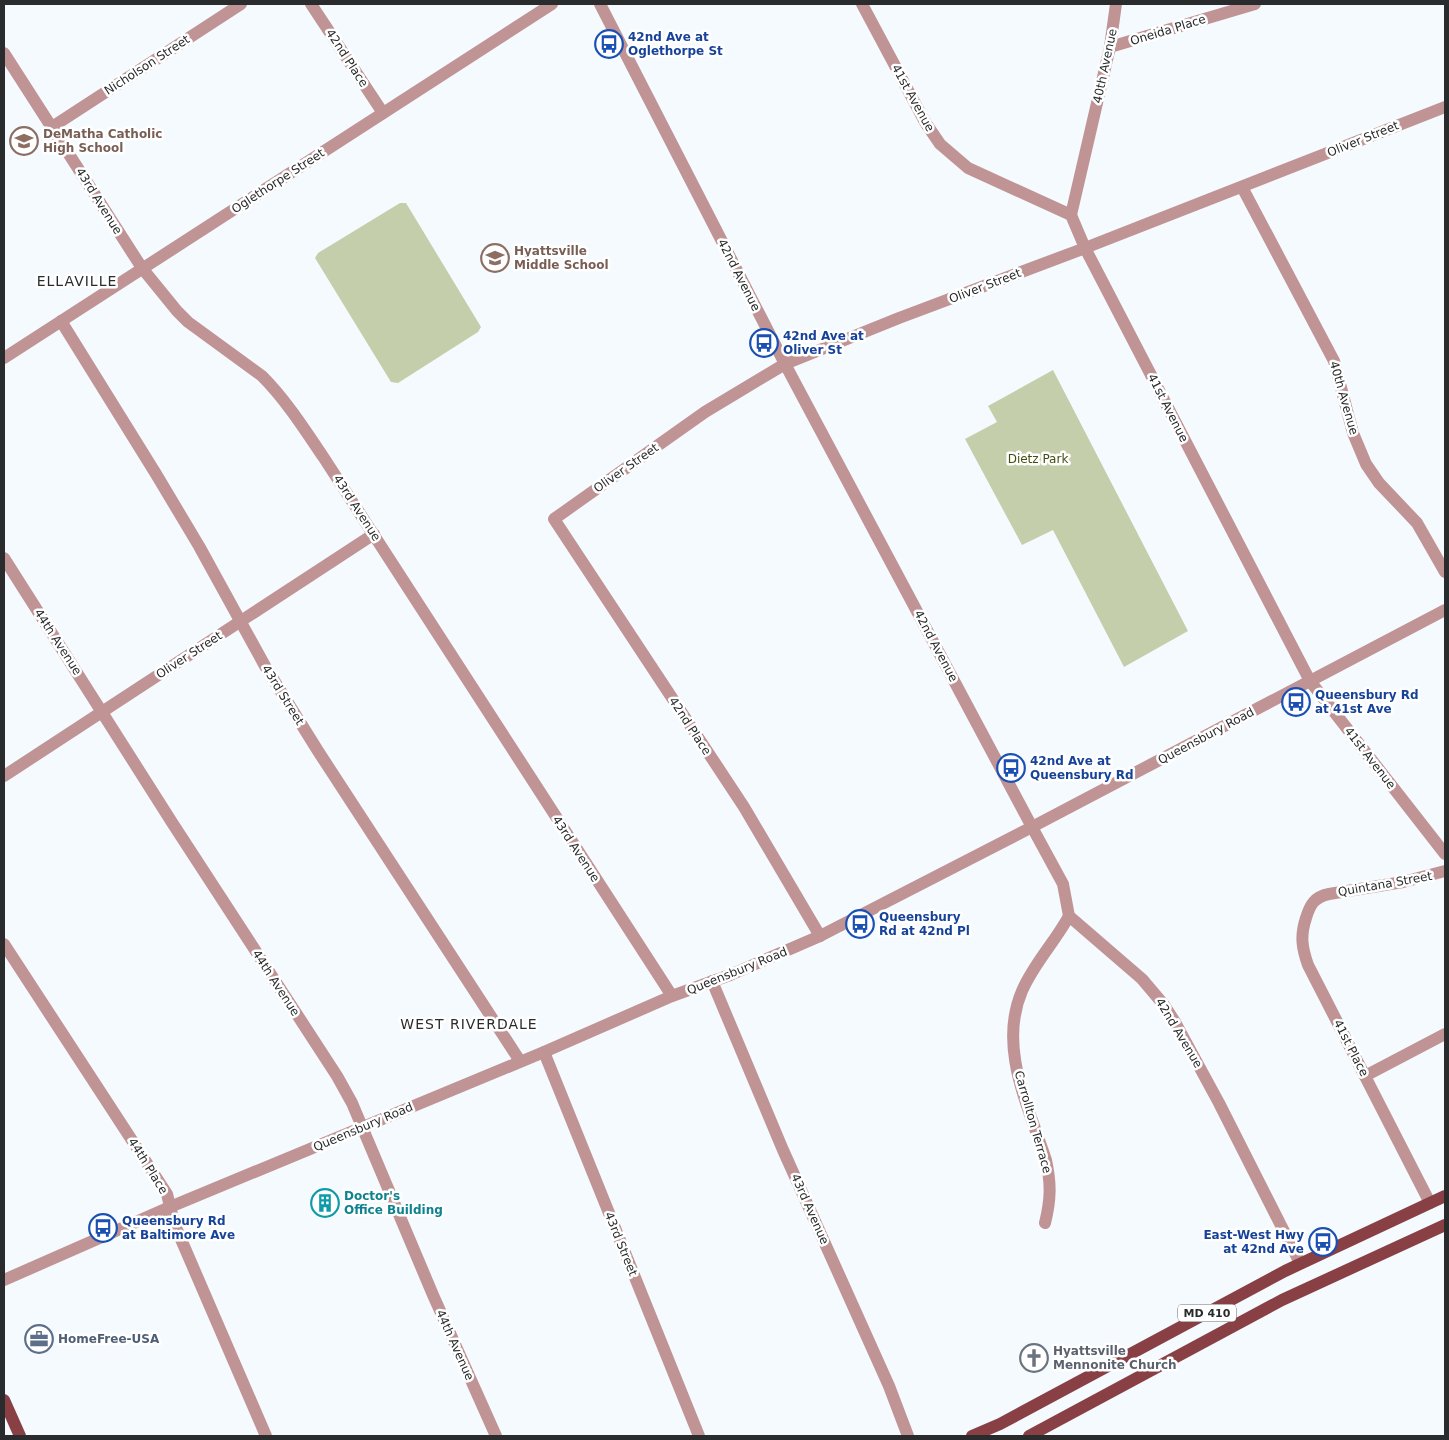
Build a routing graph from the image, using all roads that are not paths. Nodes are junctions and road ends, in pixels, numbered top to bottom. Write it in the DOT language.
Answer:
graph roads {
  1 [pos="242,4"];
  2 [pos="311,4"];
  3 [pos="552,4"];
  4 [pos="600,4"];
  5 [pos="862,4"];
  6 [pos="1116,4"];
  7 [pos="1255,4"];
  8 [pos="1110,47"];
  9 [pos="4,53"];
  10 [pos="1445,107"];
  11 [pos="383,113"];
  12 [pos="52,127"];
  13 [pos="1242,187"];
  14 [pos="1071,215"];
  15 [pos="1085,248"];
  16 [pos="142,268"];
  17 [pos="61,321"];
  18 [pos="4,358"];
  19 [pos="784,364"];
  20 [pos="554,519"];
  21 [pos="374,534"];
  22 [pos="4,558"];
  23 [pos="1445,572"];
  24 [pos="1445,610"];
  25 [pos="240,621"];
  26 [pos="1310,681"];
  27 [pos="102,711"];
  28 [pos="4,776"];
  29 [pos="1032,827"];
  30 [pos="1445,854"];
  31 [pos="1445,872"];
  32 [pos="1324,895"];
  33 [pos="1069,916"];
  34 [pos="820,936"];
  35 [pos="4,944"];
  36 [pos="712,981"];
  37 [pos="672,996"];
  38 [pos="1445,1034"];
  39 [pos="544,1052"];
  40 [pos="520,1061"];
  41 [pos="1365,1076"];
  42 [pos="362,1126"];
  43 [pos="1445,1196"];
  44 [pos="1430,1203"];
  45 [pos="170,1208"];
  46 [pos="1045,1223"];
  47 [pos="1445,1224"];
  48 [pos="1300,1264"];
  49 [pos="4,1280"];
  50 [pos="4,1400"];
  51 [pos="20,1436"];
  52 [pos="266,1436"];
  53 [pos="496,1436"];
  54 [pos="699,1436"];
  55 [pos="908,1436"];
  56 [pos="972,1436"];
  57 [pos="1028,1436"];
  1 -- 12 [label="street, Nicholson Street"];
  2 -- 11 [label="street, 42nd Place"];
  3 -- 11 [label="street, Oglethorpe Street"];
  4 -- 19 [label="street, 42nd Avenue"];
  5 -- 14 [label="street, 41st Avenue"];
  6 -- 8 [label="street, 40th Avenue"];
  7 -- 8 [label="street, Oneida Place"];
  8 -- 14 [label="street, 40th Avenue"];
  9 -- 12 [label="street, 43rd Avenue"];
  10 -- 13 [label="street, Oliver Street"];
  11 -- 16 [label="street, Oglethorpe Street"];
  12 -- 16 [label="street, 43rd Avenue"];
  13 -- 15 [label="street, Oliver Street"];
  13 -- 23 [label="street, 40th Avenue"];
  14 -- 15 [label="street, 41st Avenue"];
  15 -- 19 [label="street, Oliver Street"];
  15 -- 26 [label="street, 41st Avenue"];
  16 -- 17 [label="street, Oglethorpe Street"];
  16 -- 21 [label="street, 43rd Avenue"];
  17 -- 18 [label="street, Oglethorpe Street"];
  17 -- 25 [label="street, 43rd Street"];
  19 -- 20 [label="street, Oliver Street"];
  19 -- 29 [label="street, 42nd Avenue"];
  20 -- 34 [label="street, 42nd Place"];
  21 -- 25 [label="street, Oliver Street"];
  21 -- 37 [label="street, 43rd Avenue"];
  22 -- 27 [label="street, 44th Avenue"];
  24 -- 26 [label="street, Queensbury Road"];
  25 -- 27 [label="street, Oliver Street"];
  25 -- 40 [label="street, 43rd Street"];
  26 -- 29 [label="street, Queensbury Road"];
  26 -- 30 [label="street, 41st Avenue"];
  27 -- 28 [label="street, Oliver Street"];
  27 -- 42 [label="street, 44th Avenue"];
  29 -- 33 [label="street, 42nd Avenue"];
  29 -- 34 [label="street, Queensbury Road"];
  31 -- 32 [label="street, Quintana Street"];
  32 -- 41 [label="street, 41st Place"];
  33 -- 46 [label="street, Carrollton Terrace"];
  33 -- 48 [label="street, 42nd Avenue"];
  34 -- 36 [label="street, Queensbury Road"];
  35 -- 45 [label="street, 44th Place"];
  36 -- 37 [label="street, Queensbury Road"];
  36 -- 55 [label="street, 43rd Avenue"];
  37 -- 39 [label="street, Queensbury Road"];
  38 -- 41 [label="street"];
  39 -- 40 [label="street, Queensbury Road"];
  39 -- 54 [label="street, 43rd Street"];
  40 -- 42 [label="street, Queensbury Road"];
  41 -- 44 [label="street, 41st Place"];
  42 -- 45 [label="street, Queensbury Road"];
  42 -- 53 [label="street, 44th Avenue"];
  43 -- 44 [label="main road, MD 410"];
  44 -- 48 [label="main road, MD 410"];
  45 -- 49 [label="street, Queensbury Road"];
  45 -- 52 [label="street, 44th Place"];
  47 -- 57 [label="main road, MD 410"];
  48 -- 56 [label="main road, MD 410"];
  50 -- 51 [label="main road"];
}
